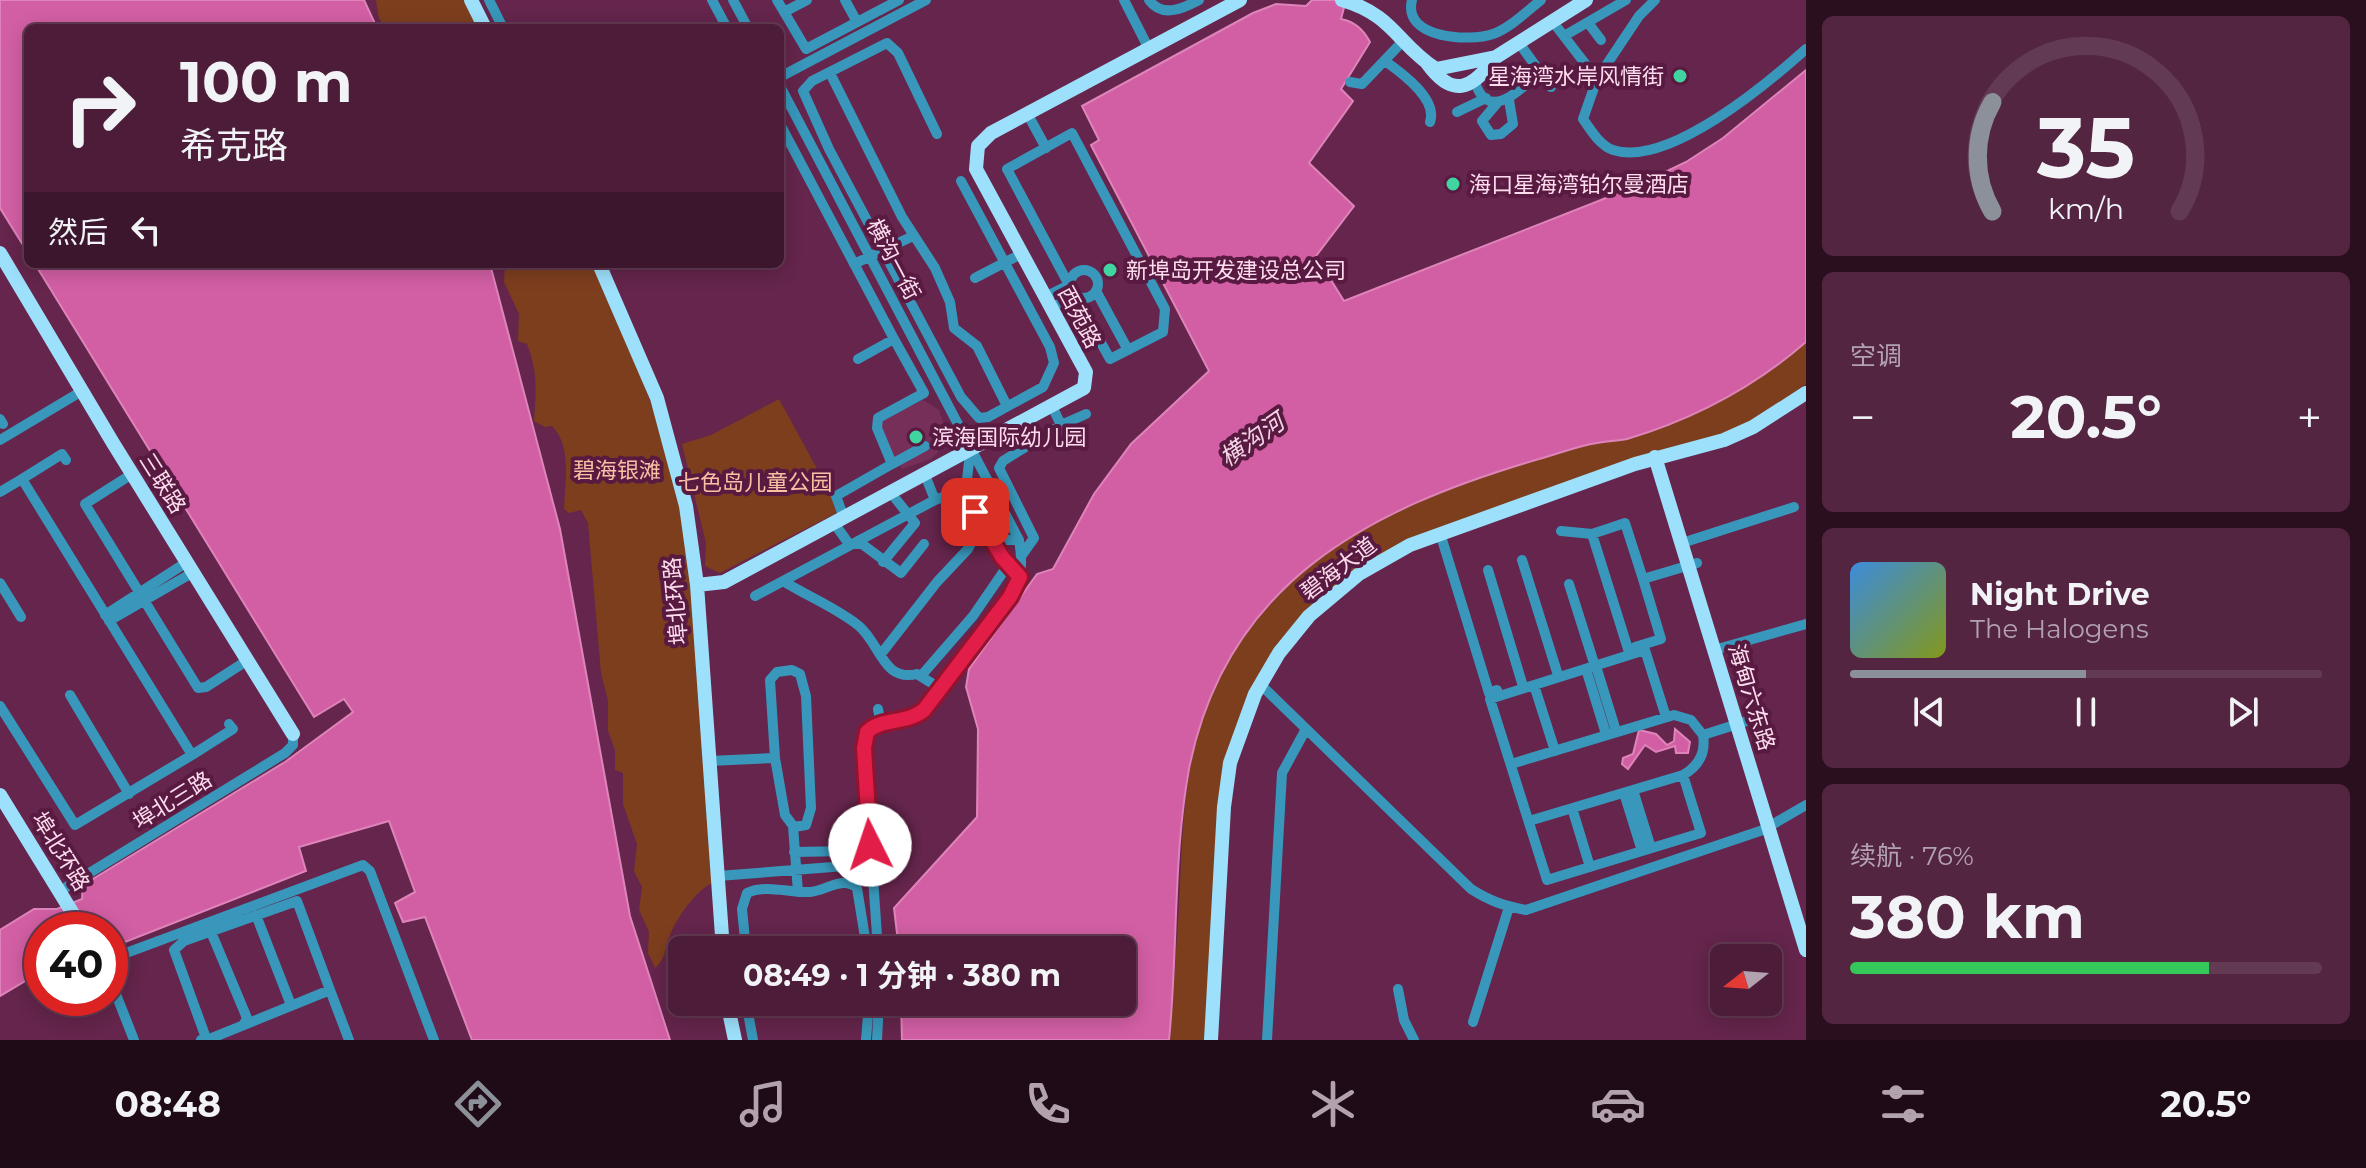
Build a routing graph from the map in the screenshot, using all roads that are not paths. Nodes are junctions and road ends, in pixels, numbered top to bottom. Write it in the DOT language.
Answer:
graph roads {
  1 [pos="471,0"];
  2 [pos="489,0"];
  3 [pos="712,0"];
  4 [pos="733,0"];
  5 [pos="777,0"];
  6 [pos="807,0"];
  7 [pos="845,0"];
  8 [pos="899,0"];
  9 [pos="926,0"];
  10 [pos="1124,0"];
  11 [pos="1149,0"];
  12 [pos="1199,0"];
  13 [pos="1240,0"];
  14 [pos="1342,0"];
  15 [pos="1412,0"];
  16 [pos="1541,0"];
  17 [pos="1586,0"];
  18 [pos="1626,0"];
  19 [pos="1655,0"];
  20 [pos="784,12"];
  21 [pos="1639,16"];
  22 [pos="857,22"];
  23 [pos="1553,22"];
  24 [pos="483,24"];
  25 [pos="501,24"];
  26 [pos="725,24"];
  27 [pos="746,24"];
  28 [pos="1589,24"];
  29 [pos="1564,36"];
  30 [pos="1404,40"];
  31 [pos="1601,40"];
  32 [pos="1519,43"];
  33 [pos="1149,49"];
  34 [pos="1806,49"];
  35 [pos="1496,57"];
  36 [pos="1385,61"];
  37 [pos="1426,62"];
  38 [pos="830,73"];
  39 [pos="1537,74"];
  40 [pos="784,75"];
  41 [pos="1474,79"];
  42 [pos="1597,79"];
  43 [pos="1350,82"];
  44 [pos="1551,87"];
  45 [pos="784,94"];
  46 [pos="1486,98"];
  47 [pos="1457,112"];
  48 [pos="1027,113"];
  49 [pos="1430,122"];
  50 [pos="784,132"];
  51 [pos="937,134"];
  52 [pos="1046,148"];
  53 [pos="961,181"];
  54 [pos="913,236"];
  55 [pos="885,252"];
  56 [pos="0,253"];
  57 [pos="1021,254"];
  58 [pos="871,259"];
  59 [pos="1005,262"];
  60 [pos="854,264"];
  61 [pos="601,268"];
  62 [pos="975,278"];
  63 [pos="1069,285"];
  64 [pos="1096,291"];
  65 [pos="1075,296"];
  66 [pos="1047,303"];
  67 [pos="894,339"];
  68 [pos="1128,350"];
  69 [pos="858,359"];
  70 [pos="82,391"];
  71 [pos="1806,396"];
  72 [pos="1007,406"];
  73 [pos="1052,406"];
  74 [pos="1086,414"];
  75 [pos="1064,429"];
  76 [pos="0,440"];
  77 [pos="925,446"];
  78 [pos="970,451"];
  79 [pos="1660,459"];
  80 [pos="66,460"];
  81 [pos="892,464"];
  82 [pos="132,474"];
  83 [pos="925,475"];
  84 [pos="22,479"];
  85 [pos="0,492"];
  86 [pos="891,493"];
  87 [pos="965,497"];
  88 [pos="935,500"];
  89 [pos="1000,506"];
  90 [pos="1794,507"];
  91 [pos="908,513"];
  92 [pos="839,521"];
  93 [pos="980,521"];
  94 [pos="1561,531"];
  95 [pos="1592,534"];
  96 [pos="1441,535"];
  97 [pos="993,540"];
  98 [pos="1019,540"];
  99 [pos="1686,542"];
  100 [pos="849,544"];
  101 [pos="924,544"];
  102 [pos="1022,555"];
  103 [pos="1522,560"];
  104 [pos="883,562"];
  105 [pos="1693,564"];
  106 [pos="1008,565"];
  107 [pos="190,568"];
  108 [pos="1488,570"];
  109 [pos="1020,577"];
  110 [pos="1643,579"];
  111 [pos="783,581"];
  112 [pos="0,583"];
  113 [pos="1569,584"];
  114 [pos="697,585"];
  115 [pos="755,596"];
  116 [pos="141,598"];
  117 [pos="973,616"];
  118 [pos="21,617"];
  119 [pos="107,618"];
  120 [pos="1806,624"];
  121 [pos="989,625"];
  122 [pos="1628,649"];
  123 [pos="1718,649"];
  124 [pos="881,654"];
  125 [pos="248,660"];
  126 [pos="1591,665"];
  127 [pos="1557,672"];
  128 [pos="921,676"];
  129 [pos="1522,683"];
  130 [pos="1534,685"];
  131 [pos="1263,687"];
  132 [pos="941,689"];
  133 [pos="70,695"];
  134 [pos="1489,696"];
  135 [pos="0,706"];
  136 [pos="878,709"];
  137 [pos="1666,717"];
  138 [pos="1740,723"];
  139 [pos="229,724"];
  140 [pos="881,725"];
  141 [pos="1306,729"];
  142 [pos="1611,733"];
  143 [pos="293,734"];
  144 [pos="1703,735"];
  145 [pos="1555,751"];
  146 [pos="192,755"];
  147 [pos="775,758"];
  148 [pos="709,761"];
  149 [pos="1511,764"];
  150 [pos="1683,775"];
  151 [pos="1628,791"];
  152 [pos="129,794"];
  153 [pos="0,795"];
  154 [pos="1806,805"];
  155 [pos="1572,808"];
  156 [pos="1529,821"];
  157 [pos="856,822"];
  158 [pos="793,826"];
  159 [pos="1772,826"];
  160 [pos="1646,850"];
  161 [pos="793,860"];
  162 [pos="871,864"];
  163 [pos="1590,867"];
  164 [pos="718,876"];
  165 [pos="60,891"];
  166 [pos="798,892"];
  167 [pos="1509,907"];
  168 [pos="72,912"];
  169 [pos="256,915"];
  170 [pos="1806,922"];
  171 [pos="211,932"];
  172 [pos="722,936"];
  173 [pos="744,936"];
  174 [pos="865,936"];
  175 [pos="877,936"];
  176 [pos="1806,950"];
  177 [pos="128,952"];
  178 [pos="1398,989"];
  179 [pos="330,990"];
  180 [pos="291,1005"];
  181 [pos="125,1016"];
  182 [pos="730,1016"];
  183 [pos="749,1016"];
  184 [pos="868,1016"];
  185 [pos="878,1016"];
  186 [pos="1473,1022"];
  187 [pos="244,1024"];
  188 [pos="205,1039"];
  189 [pos="134,1040"];
  190 [pos="349,1040"];
  191 [pos="434,1040"];
  192 [pos="735,1040"];
  193 [pos="753,1040"];
  194 [pos="866,1040"];
  195 [pos="877,1040"];
  196 [pos="1213,1040"];
  197 [pos="1267,1040"];
  198 [pos="1414,1040"];
  1 -- 24 [label="main road"];
  2 -- 25 [label="street"];
  3 -- 26 [label="street"];
  4 -- 27 [label="street"];
  5 -- 20 [label="street"];
  6 -- 20 [label="street"];
  7 -- 22 [label="street"];
  8 -- 22 [label="street"];
  9 -- 40 [label="street"];
  10 -- 33 [label="street"];
  11 -- 12 [label="street"];
  13 -- 33 [label="main road, 西苑路"];
  14 -- 30 [label="main road"];
  15 -- 16 [label="street"];
  17 -- 23 [label="main road"];
  18 -- 21 [label="street"];
  18 -- 28 [label="street"];
  19 -- 21 [label="street"];
  20 -- 22 [label="street"];
  21 -- 42 [label="street"];
  23 -- 29 [label="street"];
  23 -- 32 [label="main road"];
  28 -- 29 [label="street"];
  28 -- 31 [label="street"];
  29 -- 42 [label="street"];
  30 -- 36 [label="street"];
  30 -- 37 [label="main road"];
  32 -- 35 [label="main road"];
  32 -- 39 [label="street"];
  33 -- 48 [label="main road, 西苑路"];
  34 -- 42 [label="street"];
  35 -- 37 [label="main road"];
  35 -- 41 [label="main road"];
  36 -- 43 [label="street"];
  36 -- 49 [label="street"];
  37 -- 41 [label="main road"];
  38 -- 51 [label="street"];
  38 -- 54 [label="street"];
  38 -- 55 [label="street"];
  39 -- 44 [label="street"];
  39 -- 46 [label="street"];
  41 -- 46 [label="street"];
  45 -- 58 [label="street, 横沟一街"];
  46 -- 47 [label="street"];
  48 -- 52 [label="street"];
  48 -- 57 [label="main road, 西苑路"];
  50 -- 60 [label="street"];
  52 -- 63 [label="street"];
  52 -- 68 [label="street"];
  53 -- 59 [label="street"];
  54 -- 55 [label="street"];
  54 -- 72 [label="street"];
  55 -- 58 [label="street"];
  55 -- 72 [label="street"];
  56 -- 70 [label="main road, 三联路"];
  57 -- 59 [label="street"];
  57 -- 66 [label="main road, 西苑路"];
  58 -- 60 [label="street"];
  58 -- 78 [label="street, 横沟一街"];
  59 -- 62 [label="street"];
  59 -- 72 [label="street"];
  60 -- 67 [label="street"];
  61 -- 114 [label="main road, 埠北环路"];
  63 -- 64 [label="street"];
  63 -- 65 [label="street"];
  63 -- 66 [label="street"];
  64 -- 65 [label="street"];
  64 -- 68 [label="street"];
  65 -- 66 [label="street"];
  65 -- 68 [label="street"];
  66 -- 73 [label="main road, 西苑路"];
  67 -- 69 [label="street"];
  67 -- 81 [label="street"];
  70 -- 76 [label="street"];
  70 -- 82 [label="main road, 三联路"];
  71 -- 79 [label="main road, 碧海大道"];
  73 -- 75 [label="street"];
  73 -- 78 [label="main road, 西苑路"];
  74 -- 75 [label="street"];
  75 -- 102 [label="street"];
  77 -- 81 [label="street"];
  78 -- 83 [label="main road, 西苑路"];
  78 -- 87 [label="street"];
  78 -- 89 [label="street, 横沟一街"];
  79 -- 96 [label="main road, 碧海大道"];
  79 -- 99 [label="main road, 海甸六东路"];
  80 -- 84 [label="street"];
  81 -- 92 [label="street"];
  82 -- 107 [label="main road, 三联路"];
  82 -- 116 [label="street"];
  83 -- 86 [label="main road, 西苑路"];
  83 -- 88 [label="street"];
  84 -- 85 [label="street"];
  84 -- 119 [label="street"];
  86 -- 91 [label="street"];
  86 -- 92 [label="main road, 西苑路"];
  87 -- 88 [label="street"];
  87 -- 93 [label="street"];
  88 -- 91 [label="street"];
  89 -- 93 [label="street"];
  89 -- 98 [label="street, 横沟一街"];
  90 -- 99 [label="street"];
  91 -- 100 [label="street"];
  91 -- 104 [label="street"];
  92 -- 100 [label="street"];
  92 -- 114 [label="main road, 西苑路"];
  93 -- 97 [label="street"];
  93 -- 124 [label="street"];
  94 -- 95 [label="street"];
  95 -- 110 [label="street"];
  95 -- 122 [label="street"];
  96 -- 131 [label="main road, 碧海大道"];
  96 -- 134 [label="street"];
  96 -- 196 [label="main road, 碧海大道"];
  97 -- 98 [label="street"];
  97 -- 106 [label="street"];
  98 -- 102 [label="street, 横沟一街"];
  99 -- 105 [label="main road, 海甸六东路"];
  100 -- 104 [label="street"];
  100 -- 111 [label="street"];
  101 -- 104 [label="street"];
  102 -- 109 [label="street"];
  103 -- 127 [label="street"];
  105 -- 110 [label="street"];
  105 -- 123 [label="main road, 海甸六东路"];
  106 -- 109 [label="street"];
  106 -- 117 [label="street"];
  107 -- 116 [label="street"];
  107 -- 125 [label="main road, 三联路"];
  108 -- 129 [label="street"];
  109 -- 121 [label="street"];
  110 -- 122 [label="street"];
  111 -- 115 [label="street"];
  111 -- 124 [label="street"];
  112 -- 118 [label="street"];
  113 -- 126 [label="street"];
  114 -- 148 [label="main road, 埠北环路"];
  116 -- 119 [label="street"];
  116 -- 125 [label="street"];
  117 -- 121 [label="street"];
  117 -- 128 [label="street"];
  119 -- 146 [label="street"];
  120 -- 123 [label="street"];
  121 -- 132 [label="street"];
  122 -- 126 [label="street"];
  123 -- 138 [label="main road, 海甸六东路"];
  124 -- 128 [label="street"];
  125 -- 143 [label="main road, 三联路"];
  126 -- 127 [label="street"];
  126 -- 130 [label="street"];
  126 -- 137 [label="street"];
  126 -- 142 [label="street"];
  127 -- 129 [label="street"];
  128 -- 132 [label="street"];
  129 -- 134 [label="street"];
  130 -- 134 [label="street"];
  130 -- 145 [label="street"];
  131 -- 141 [label="street"];
  131 -- 196 [label="main road, 碧海大道"];
  132 -- 140 [label="street"];
  133 -- 152 [label="street"];
  134 -- 149 [label="street"];
  135 -- 152 [label="street"];
  136 -- 140 [label="street"];
  137 -- 142 [label="street"];
  137 -- 144 [label="street"];
  138 -- 144 [label="street"];
  138 -- 159 [label="main road, 海甸六东路"];
  139 -- 146 [label="street"];
  140 -- 162 [label="street"];
  141 -- 167 [label="street"];
  141 -- 197 [label="street"];
  142 -- 145 [label="street"];
  143 -- 165 [label="street, 埠北三路"];
  144 -- 150 [label="street"];
  145 -- 149 [label="street"];
  146 -- 152 [label="street"];
  147 -- 148 [label="street"];
  147 -- 158 [label="street"];
  147 -- 158 [label="street"];
  148 -- 164 [label="main road, 埠北环路"];
  149 -- 156 [label="street"];
  150 -- 151 [label="street"];
  150 -- 160 [label="street"];
  151 -- 155 [label="street"];
  151 -- 160 [label="street"];
  153 -- 165 [label="main road, 埠北环路"];
  154 -- 159 [label="street"];
  155 -- 156 [label="street"];
  155 -- 163 [label="street"];
  156 -- 163 [label="street"];
  157 -- 161 [label="street"];
  158 -- 161 [label="street"];
  159 -- 167 [label="street"];
  159 -- 170 [label="main road, 海甸六东路"];
  159 -- 176 [label="main road, 海甸六东路"];
  160 -- 163 [label="street"];
  161 -- 162 [label="street"];
  161 -- 164 [label="street"];
  161 -- 166 [label="street"];
  162 -- 175 [label="street"];
  164 -- 172 [label="main road, 埠北环路"];
  165 -- 168 [label="main road, 埠北环路"];
  166 -- 173 [label="street"];
  166 -- 174 [label="street"];
  167 -- 186 [label="street"];
  169 -- 171 [label="street"];
  169 -- 179 [label="street"];
  169 -- 180 [label="street"];
  171 -- 187 [label="street"];
  171 -- 188 [label="street"];
  177 -- 191 [label="street"];
  178 -- 198 [label="street"];
  179 -- 180 [label="street"];
  179 -- 190 [label="street"];
  180 -- 187 [label="street"];
  181 -- 189 [label="street"];
  182 -- 192 [label="main road"];
  183 -- 193 [label="street"];
  184 -- 194 [label="street"];
  185 -- 195 [label="street"];
  187 -- 188 [label="street"];
}
